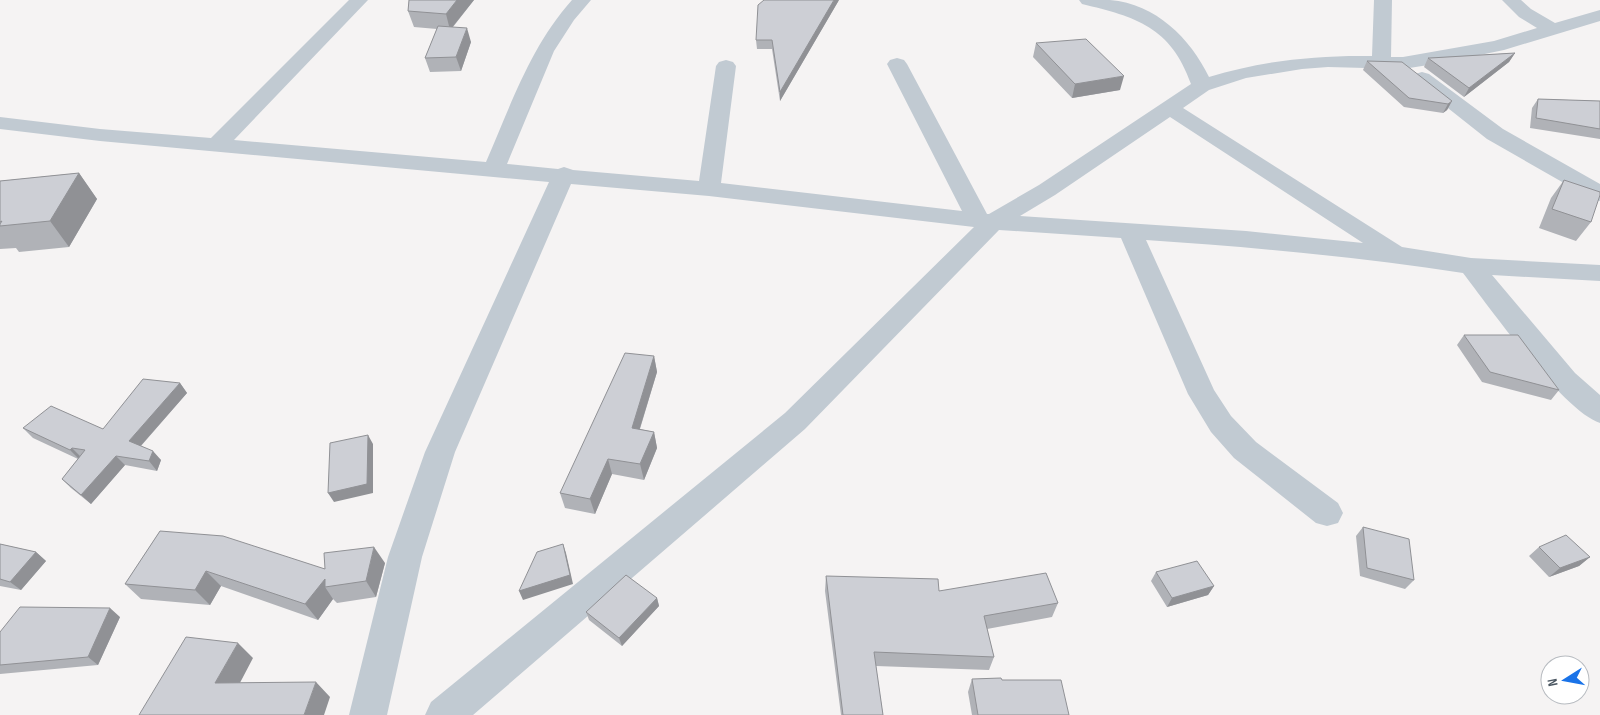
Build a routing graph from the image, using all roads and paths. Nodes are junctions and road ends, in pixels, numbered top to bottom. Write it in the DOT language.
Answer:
graph roads {
  1 [pos="359,0"];
  2 [pos="582,0"];
  3 [pos="1088,0"];
  4 [pos="1383,0"];
  5 [pos="1511,0"];
  6 [pos="1600,15"];
  7 [pos="1552,29"];
  8 [pos="1381,63"];
  9 [pos="1403,63"];
  10 [pos="897,64"];
  11 [pos="726,66"];
  12 [pos="1202,86"];
  13 [pos="1168,108"];
  14 [pos="0,122"];
  15 [pos="217,145"];
  16 [pos="494,170"];
  17 [pos="564,174"];
  18 [pos="709,189"];
  19 [pos="1600,194"];
  20 [pos="985,221"];
  21 [pos="1128,230"];
  22 [pos="1399,255"];
  23 [pos="1471,266"];
  24 [pos="1600,273"];
  25 [pos="1600,412"];
  26 [pos="1327,513"];
  27 [pos="368,715"];
  28 [pos="444,715"];
  1 -- 15 [label="street"];
  2 -- 16 [label="street"];
  3 -- 12 [label="street"];
  4 -- 8 [label="street"];
  5 -- 7 [label="street"];
  6 -- 7 [label="street"];
  7 -- 9 [label="street"];
  8 -- 9 [label="street"];
  8 -- 12 [label="street"];
  9 -- 19 [label="street"];
  10 -- 20 [label="street"];
  11 -- 18 [label="street"];
  12 -- 13 [label="street"];
  13 -- 20 [label="street"];
  13 -- 22 [label="street"];
  14 -- 15 [label="street"];
  15 -- 16 [label="street"];
  16 -- 17 [label="street"];
  17 -- 18 [label="street"];
  17 -- 27 [label="street"];
  18 -- 20 [label="street"];
  20 -- 21 [label="street"];
  20 -- 28 [label="street"];
  21 -- 22 [label="street"];
  21 -- 26 [label="street"];
  22 -- 23 [label="street"];
  23 -- 24 [label="street"];
  23 -- 25 [label="street"];
}
